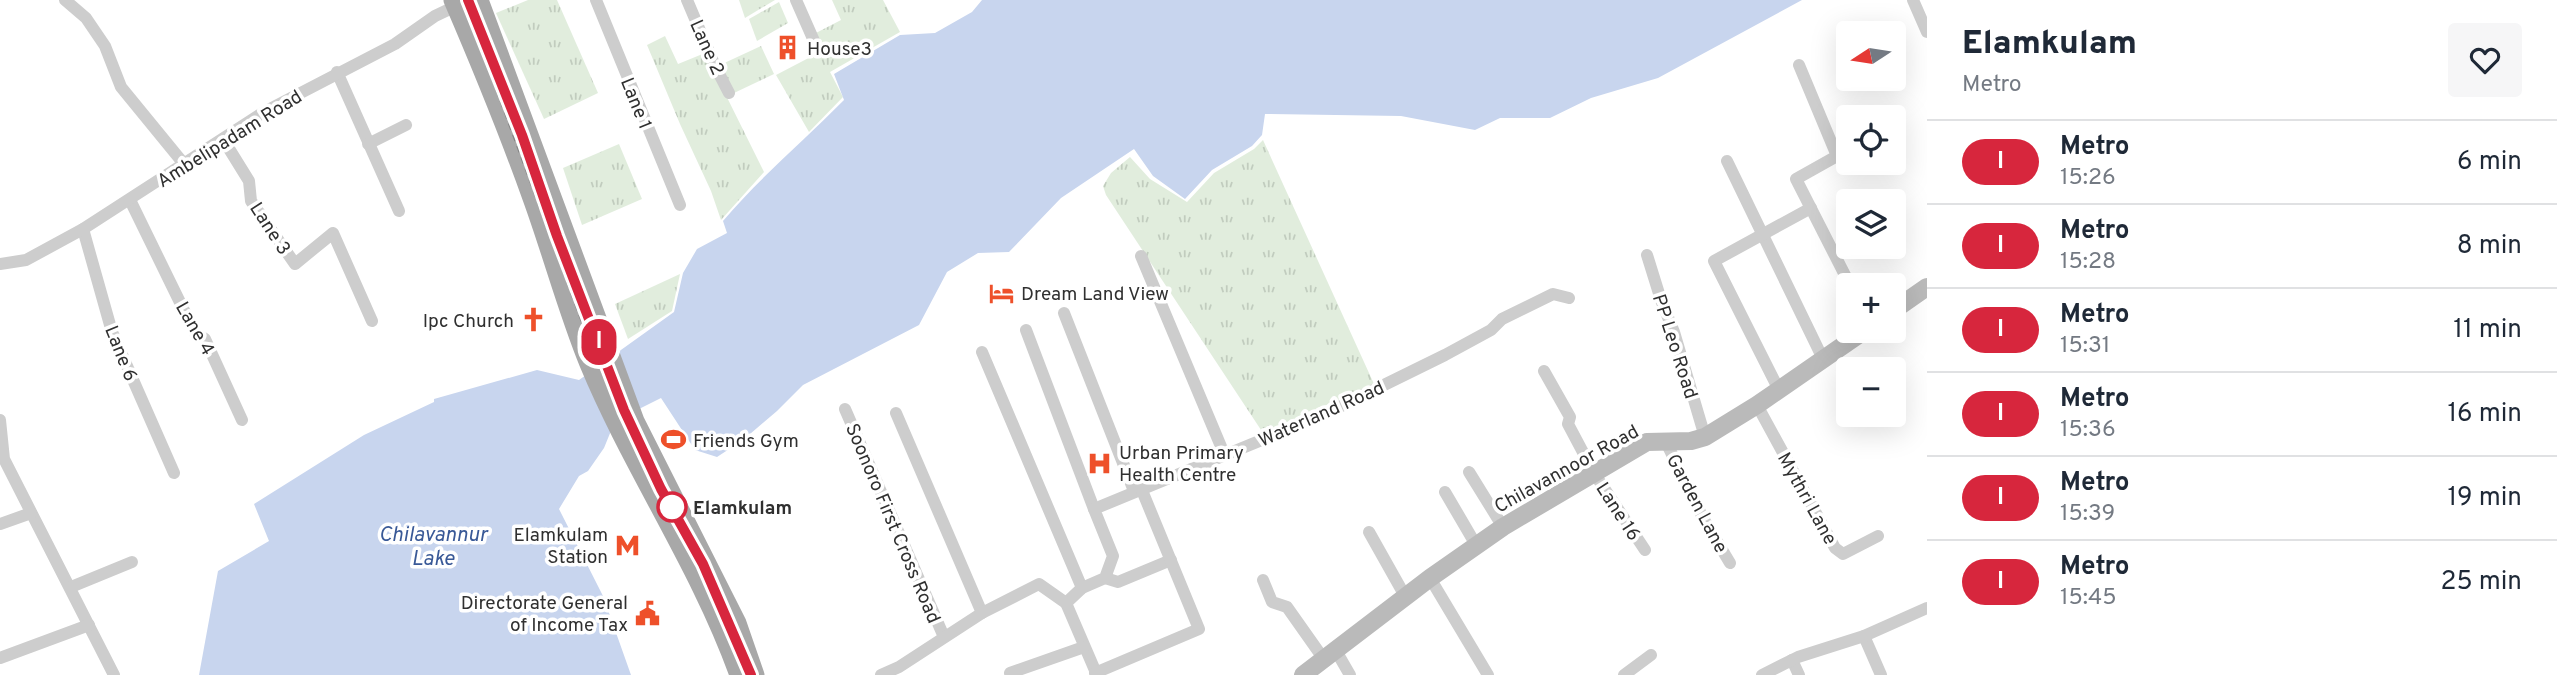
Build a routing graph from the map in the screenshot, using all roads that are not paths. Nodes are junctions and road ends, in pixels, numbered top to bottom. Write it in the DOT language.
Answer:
graph roads {
  1 [pos="65,0"];
  2 [pos="479,0"];
  3 [pos="596,0"];
  4 [pos="687,0"];
  5 [pos="796,0"];
  6 [pos="1913,0"];
  7 [pos="454,3"];
  8 [pos="1927,32"];
  9 [pos="818,50"];
  10 [pos="1799,65"];
  11 [pos="337,72"];
  12 [pos="499,83"];
  13 [pos="729,93"];
  14 [pos="406,125"];
  15 [pos="223,139"];
  16 [pos="368,144"];
  17 [pos="1727,162"];
  18 [pos="184,164"];
  19 [pos="131,200"];
  20 [pos="680,205"];
  21 [pos="1811,208"];
  22 [pos="400,211"];
  23 [pos="83,229"];
  24 [pos="1761,235"];
  25 [pos="1647,255"];
  26 [pos="1141,256"];
  27 [pos="0,264"];
  28 [pos="1844,273"];
  29 [pos="1926,290"];
  30 [pos="1569,298"];
  31 [pos="1906,302"];
  32 [pos="1064,313"];
  33 [pos="372,321"];
  34 [pos="1026,330"];
  35 [pos="1846,343"];
  36 [pos="982,352"];
  37 [pos="1823,359"];
  38 [pos="1544,371"];
  39 [pos="1779,390"];
  40 [pos="1757,405"];
  41 [pos="845,409"];
  42 [pos="895,413"];
  43 [pos="0,419"];
  44 [pos="242,420"];
  45 [pos="1705,437"];
  46 [pos="1666,442"];
  47 [pos="1225,456"];
  48 [pos="1469,472"];
  49 [pos="174,473"];
  50 [pos="1594,473"];
  51 [pos="1138,490"];
  52 [pos="1445,492"];
  53 [pos="1094,509"];
  54 [pos="31,513"];
  55 [pos="0,524"];
  56 [pos="1503,527"];
  57 [pos="1370,532"];
  58 [pos="1878,537"];
  59 [pos="1476,545"];
  60 [pos="1644,550"];
  61 [pos="1171,560"];
  62 [pos="132,562"];
  63 [pos="1730,563"];
  64 [pos="1105,578"];
  65 [pos="1430,578"];
  66 [pos="1263,580"];
  67 [pos="71,587"];
  68 [pos="1082,588"];
  69 [pos="1405,596"];
  70 [pos="1066,603"];
  71 [pos="1927,608"];
  72 [pos="982,613"];
  73 [pos="89,625"];
  74 [pos="1864,636"];
  75 [pos="944,637"];
  76 [pos="1084,647"];
  77 [pos="1329,654"];
  78 [pos="1651,655"];
  79 [pos="0,659"];
  80 [pos="1792,660"];
  81 [pos="1010,673"];
  82 [pos="1096,674"];
  83 [pos="114,675"];
  84 [pos="739,675"];
  85 [pos="755,675"];
  86 [pos="881,675"];
  87 [pos="1303,675"];
  88 [pos="1350,675"];
  89 [pos="1488,675"];
  90 [pos="1624,675"];
  91 [pos="1762,675"];
  92 [pos="1799,675"];
  93 [pos="1881,675"];
  1 -- 18 [label="street"];
  2 -- 12 [label="main road"];
  3 -- 20 [label="street, Lane 1"];
  4 -- 13 [label="street, Lane 2"];
  5 -- 9 [label="street"];
  6 -- 8 [label="street"];
  7 -- 11 [label="street, Ambelipadam Road"];
  7 -- 12 [label="main road"];
  10 -- 21 [label="street"];
  11 -- 15 [label="street, Ambelipadam Road"];
  11 -- 16 [label="street"];
  12 -- 84 [label="main road"];
  12 -- 85 [label="main road"];
  14 -- 16 [label="street"];
  15 -- 18 [label="street, Ambelipadam Road"];
  15 -- 33 [label="street, Lane 3"];
  16 -- 22 [label="street"];
  17 -- 24 [label="street"];
  18 -- 19 [label="street, Ambelipadam Road"];
  19 -- 23 [label="street, Ambelipadam Road"];
  19 -- 44 [label="street, Lane 4"];
  21 -- 24 [label="street"];
  21 -- 28 [label="street"];
  23 -- 27 [label="street, Ambelipadam Road"];
  23 -- 49 [label="street, Lane 6"];
  24 -- 37 [label="street"];
  24 -- 39 [label="street"];
  25 -- 45 [label="street, PP Leo Road"];
  26 -- 47 [label="street"];
  29 -- 31 [label="street"];
  30 -- 47 [label="street, Waterland Road"];
  32 -- 51 [label="street"];
  34 -- 53 [label="street"];
  35 -- 37 [label="street, Chilavannoor Road"];
  36 -- 68 [label="street"];
  37 -- 39 [label="street, Chilavannoor Road"];
  38 -- 50 [label="street, Lane 16"];
  39 -- 40 [label="street, Chilavannoor Road"];
  40 -- 45 [label="street, Chilavannoor Road"];
  40 -- 58 [label="street, Mythri Lane"];
  41 -- 75 [label="street, Soonoro First Cross Road"];
  42 -- 72 [label="street"];
  43 -- 54 [label="street"];
  45 -- 46 [label="street, Chilavannoor Road"];
  46 -- 50 [label="street, Chilavannoor Road"];
  46 -- 63 [label="street, Garden Lane"];
  47 -- 51 [label="street, Waterland Road"];
  48 -- 56 [label="street"];
  50 -- 56 [label="street, Chilavannoor Road"];
  50 -- 60 [label="street, Lane 16"];
  51 -- 53 [label="street, Waterland Road"];
  51 -- 61 [label="street"];
  52 -- 59 [label="street"];
  53 -- 64 [label="street"];
  54 -- 55 [label="street"];
  54 -- 67 [label="street"];
  56 -- 59 [label="street, Chilavannoor Road"];
  57 -- 69 [label="street"];
  59 -- 65 [label="street, Chilavannoor Road"];
  61 -- 64 [label="street"];
  61 -- 82 [label="street"];
  62 -- 67 [label="street"];
  64 -- 68 [label="street"];
  65 -- 69 [label="street, Chilavannoor Road"];
  65 -- 89 [label="street"];
  66 -- 77 [label="street"];
  67 -- 73 [label="street"];
  68 -- 70 [label="street"];
  69 -- 77 [label="street, Chilavannoor Road"];
  70 -- 72 [label="street"];
  70 -- 76 [label="street"];
  71 -- 74 [label="street"];
  72 -- 75 [label="street"];
  73 -- 79 [label="street"];
  73 -- 83 [label="street"];
  74 -- 80 [label="street"];
  74 -- 93 [label="street"];
  75 -- 86 [label="street"];
  76 -- 81 [label="street"];
  76 -- 82 [label="street"];
  77 -- 87 [label="street, Chilavannoor Road"];
  77 -- 88 [label="street"];
  78 -- 90 [label="street"];
  80 -- 91 [label="street"];
  80 -- 92 [label="street"];
}
